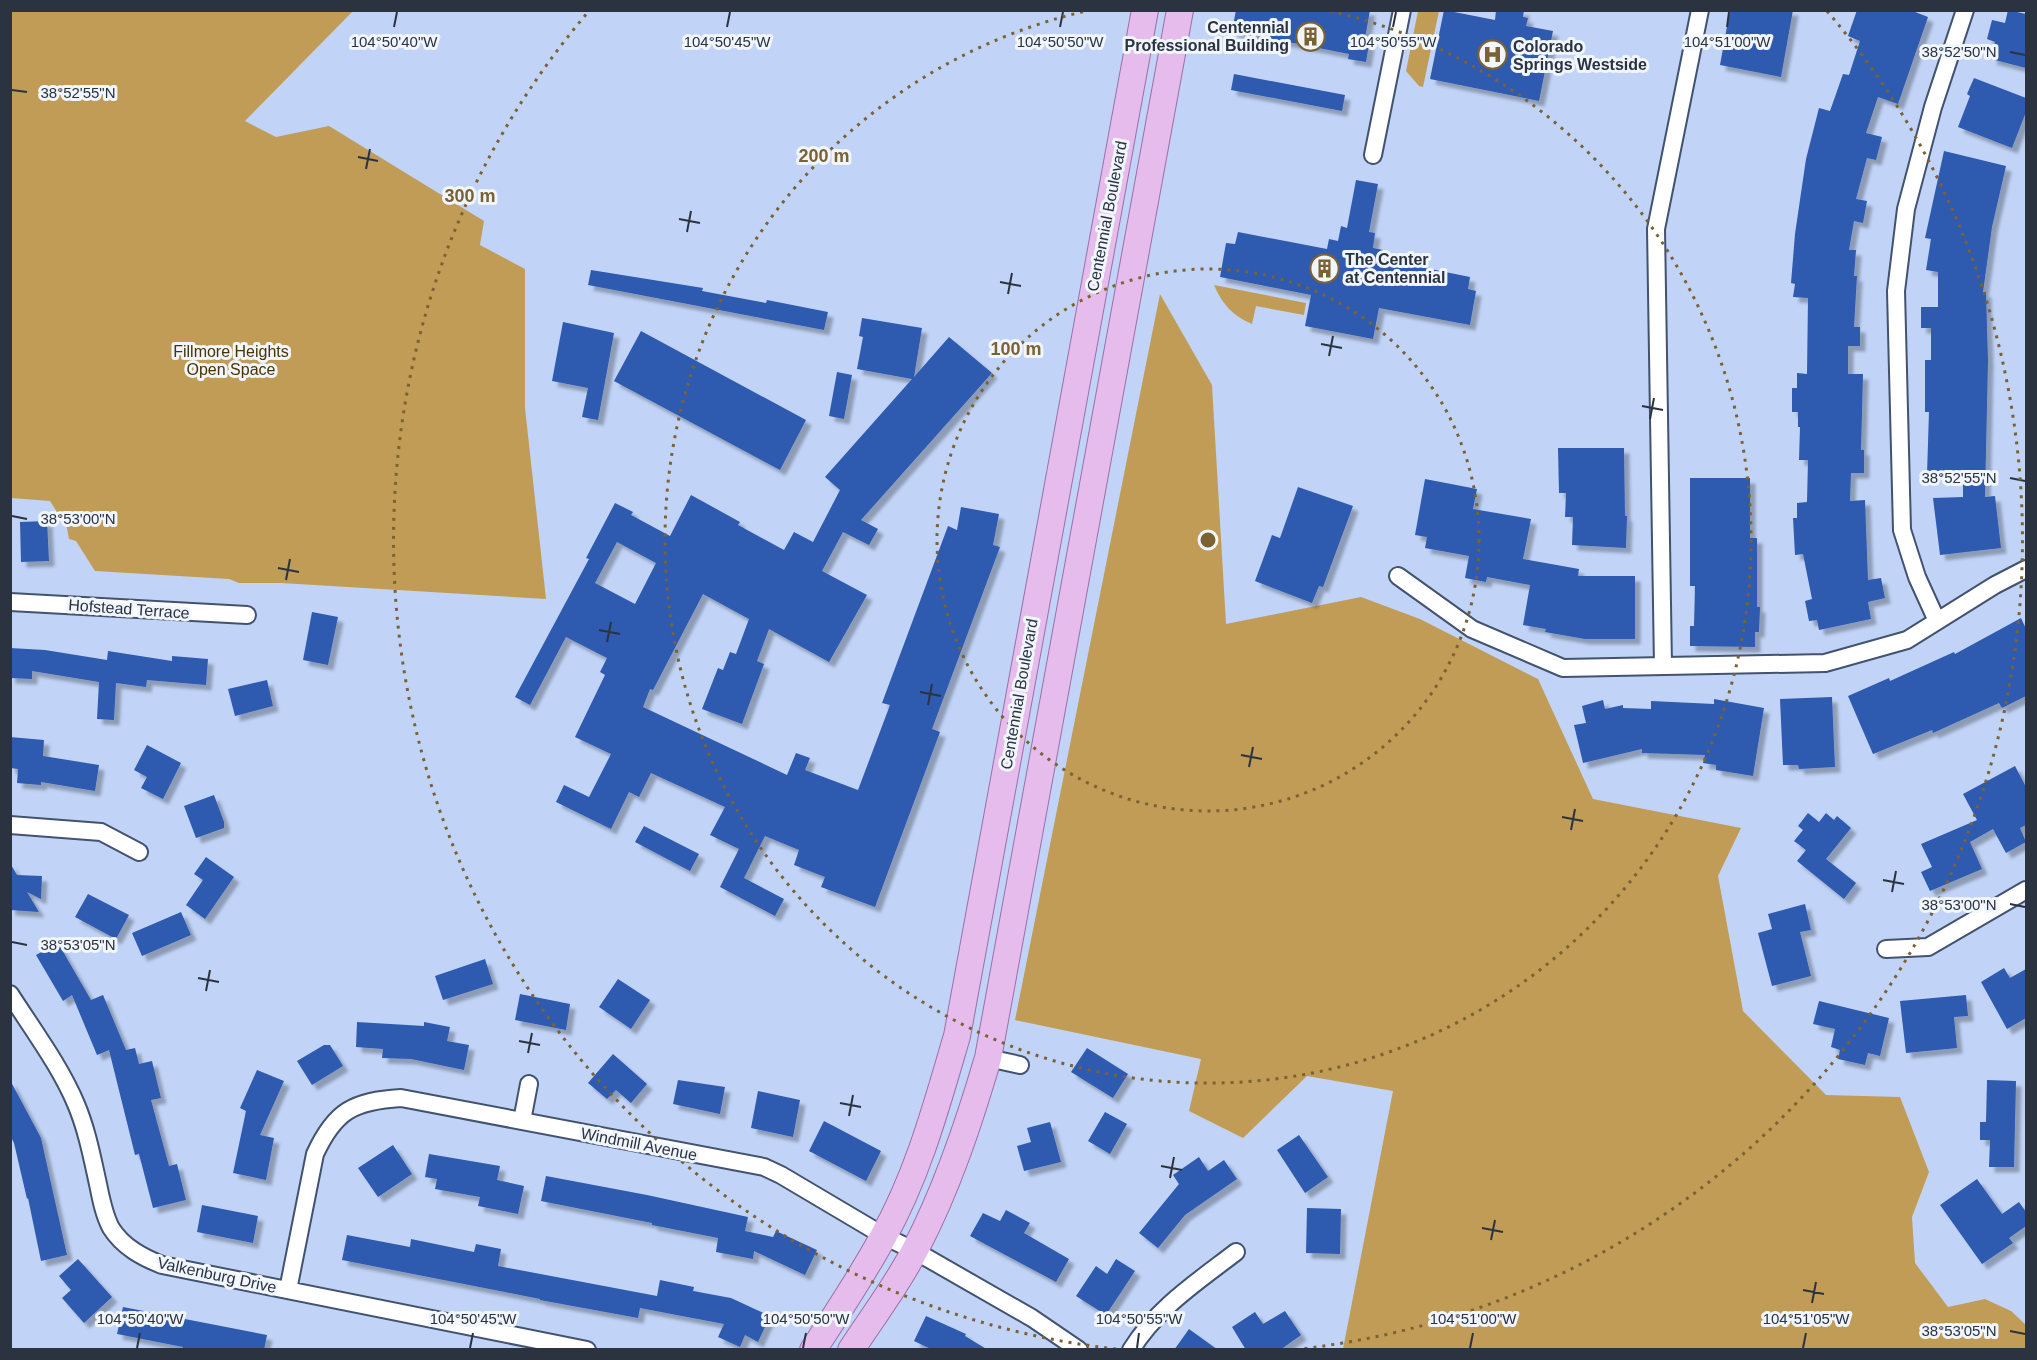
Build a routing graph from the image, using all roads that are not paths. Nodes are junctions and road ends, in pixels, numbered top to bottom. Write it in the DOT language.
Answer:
graph roads {
  1 [pos="1145,10"];
  2 [pos="1180,10"];
  3 [pos="1402,10"];
  4 [pos="1700,10"];
  5 [pos="1965,10"];
  6 [pos="1373,155"];
  7 [pos="2026,569"];
  8 [pos="1398,576"];
  9 [pos="10,602"];
  10 [pos="247,615"];
  11 [pos="1937,621"];
  12 [pos="1664,666"];
  13 [pos="10,825"];
  14 [pos="139,852"];
  15 [pos="2026,890"];
  16 [pos="1886,949"];
  17 [pos="10,994"];
  18 [pos="988,1058"];
  19 [pos="1020,1065"];
  20 [pos="529,1084"];
  21 [pos="522,1121"];
  22 [pos="884,1236"];
  23 [pos="915,1251"];
  24 [pos="1236,1252"];
  25 [pos="288,1290"];
  26 [pos="587,1350"];
  27 [pos="813,1350"];
  28 [pos="851,1350"];
  29 [pos="1079,1350"];
  30 [pos="1131,1350"];
  1 -- 22 [label="main road, Centennial Boulevard"];
  2 -- 18 [label="main road, Centennial Boulevard"];
  3 -- 6 [label="street"];
  4 -- 12 [label="street"];
  5 -- 11 [label="street"];
  7 -- 11 [label="street"];
  8 -- 12 [label="street"];
  9 -- 10 [label="street, Hofstead Terrace"];
  11 -- 12 [label="street"];
  13 -- 14 [label="street"];
  15 -- 16 [label="street"];
  17 -- 25 [label="street, Valkenburg Drive"];
  18 -- 19 [label="street"];
  18 -- 23 [label="main road, Centennial Boulevard"];
  20 -- 21 [label="street"];
  21 -- 22 [label="street, Windmill Avenue"];
  21 -- 25 [label="street, Windmill Avenue"];
  22 -- 23 [label="street, Windmill Avenue"];
  22 -- 27 [label="main road, Centennial Boulevard"];
  23 -- 28 [label="main road, Centennial Boulevard"];
  23 -- 29 [label="street, Windmill Avenue"];
  24 -- 30 [label="street"];
  25 -- 26 [label="street, Valkenburg Drive"];
}
